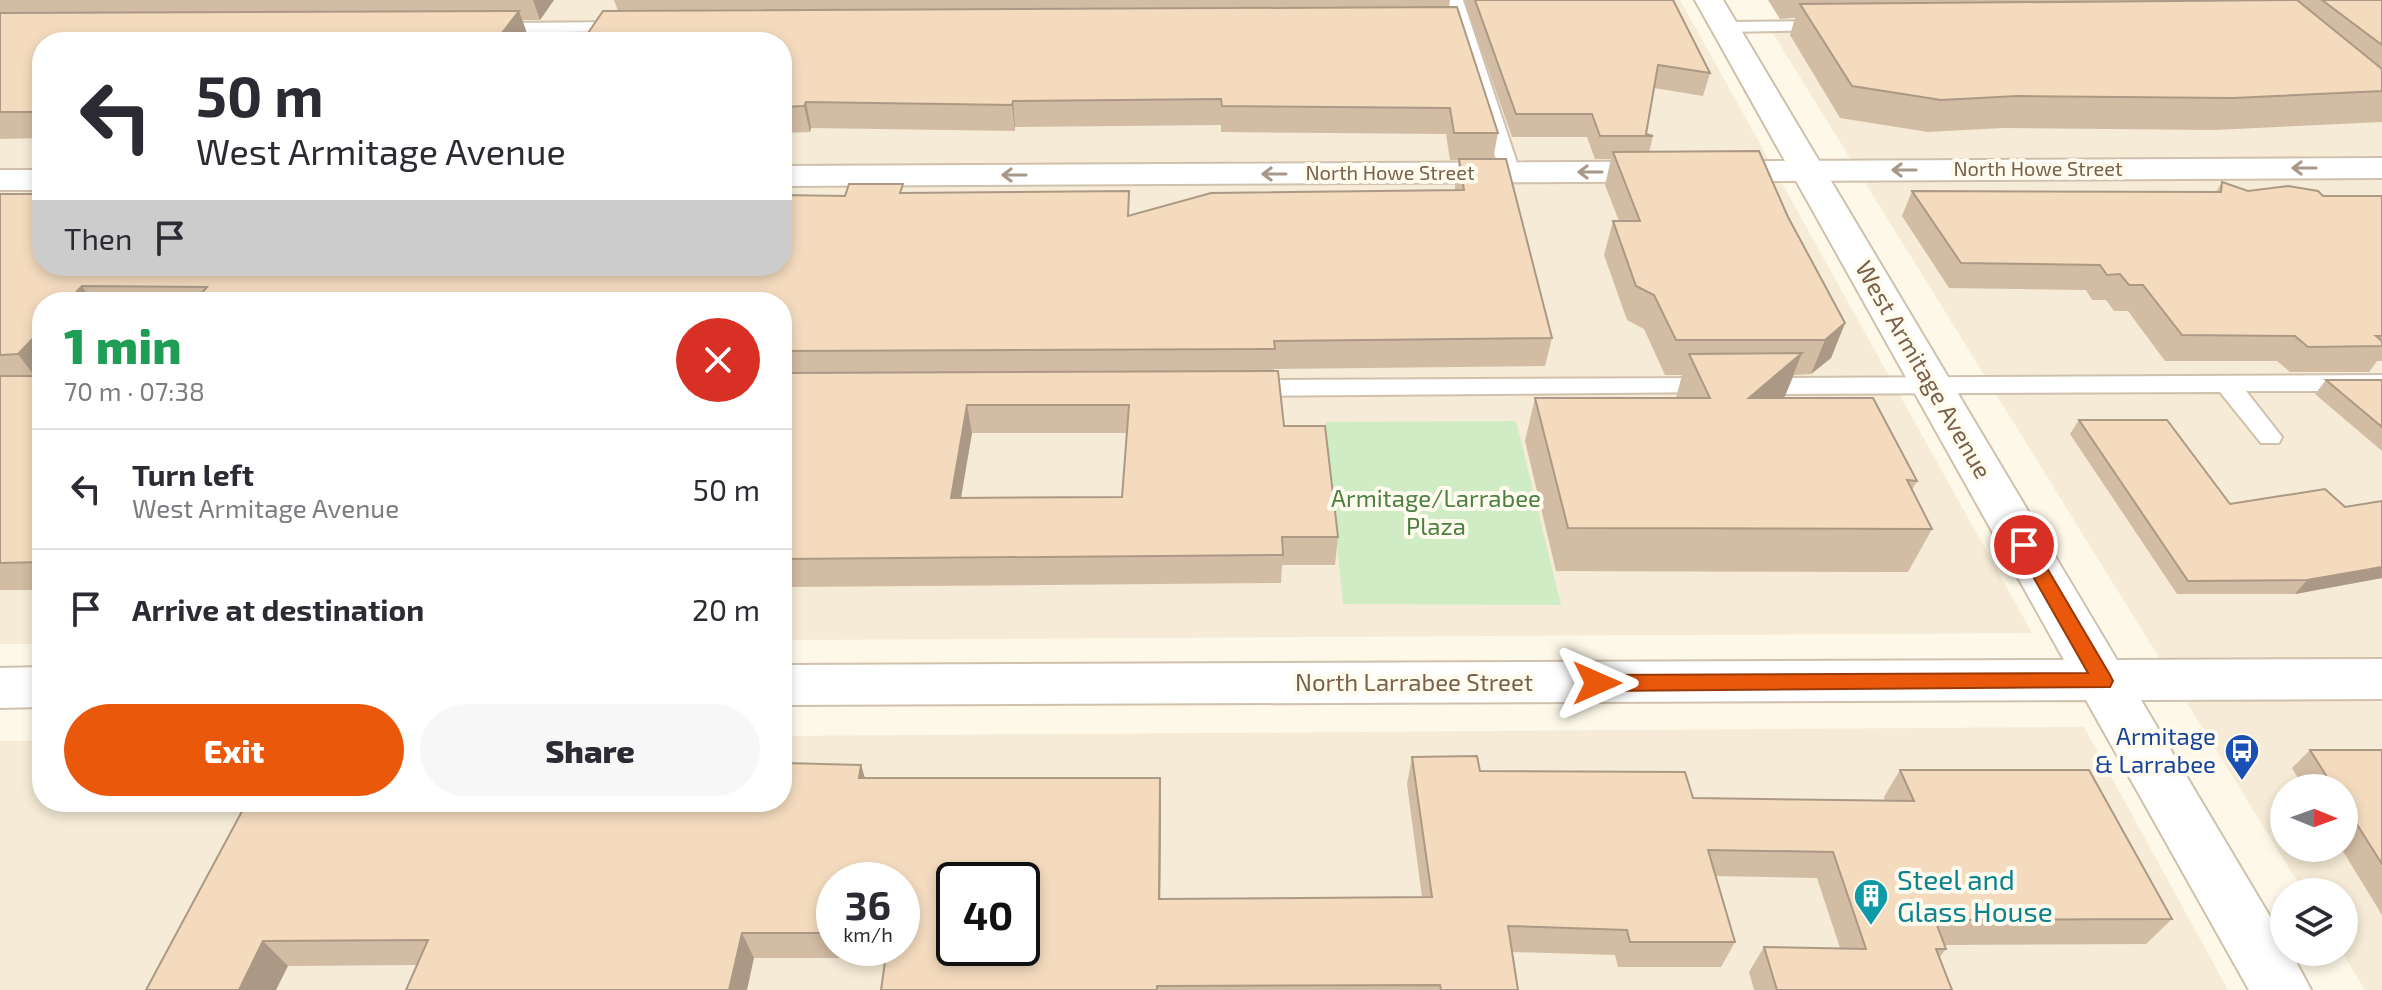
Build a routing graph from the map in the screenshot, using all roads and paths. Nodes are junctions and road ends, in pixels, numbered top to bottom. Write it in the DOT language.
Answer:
graph roads {
  1 [pos="1455,0"];
  2 [pos="1717,14"];
  3 [pos="1841,26"];
  4 [pos="636,27"];
  5 [pos="477,28"];
  6 [pos="2382,168"];
  7 [pos="1808,171"];
  8 [pos="1510,172"];
  9 [pos="792,176"];
  10 [pos="0,180"];
  11 [pos="32,180"];
  12 [pos="2382,383"];
  13 [pos="2227,384"];
  14 [pos="1932,385"];
  15 [pos="1224,388"];
  16 [pos="2270,437"];
  17 [pos="2382,679"];
  18 [pos="2103,681"];
  19 [pos="792,685"];
  20 [pos="32,687"];
  21 [pos="0,688"];
  22 [pos="2281,990"];
  1 -- 8 [label="lane"];
  2 -- 3 [label="lane"];
  2 -- 7 [label="street, West Armitage Avenue"];
  4 -- 5 [label="lane"];
  6 -- 7 [label="street, North Howe Street, one-way"];
  7 -- 8 [label="street, North Howe Street, one-way"];
  7 -- 14 [label="street, West Armitage Avenue"];
  8 -- 9 [label="street, North Howe Street, one-way"];
  10 -- 11 [label="street"];
  12 -- 13 [label="lane"];
  13 -- 14 [label="lane"];
  13 -- 16 [label="lane"];
  14 -- 15 [label="lane"];
  14 -- 18 [label="street, West Armitage Avenue"];
  17 -- 18 [label="street, North Larrabee Street"];
  18 -- 19 [label="street, North Larrabee Street"];
  18 -- 22 [label="street, West Armitage Avenue"];
  20 -- 21 [label="street"];
}
